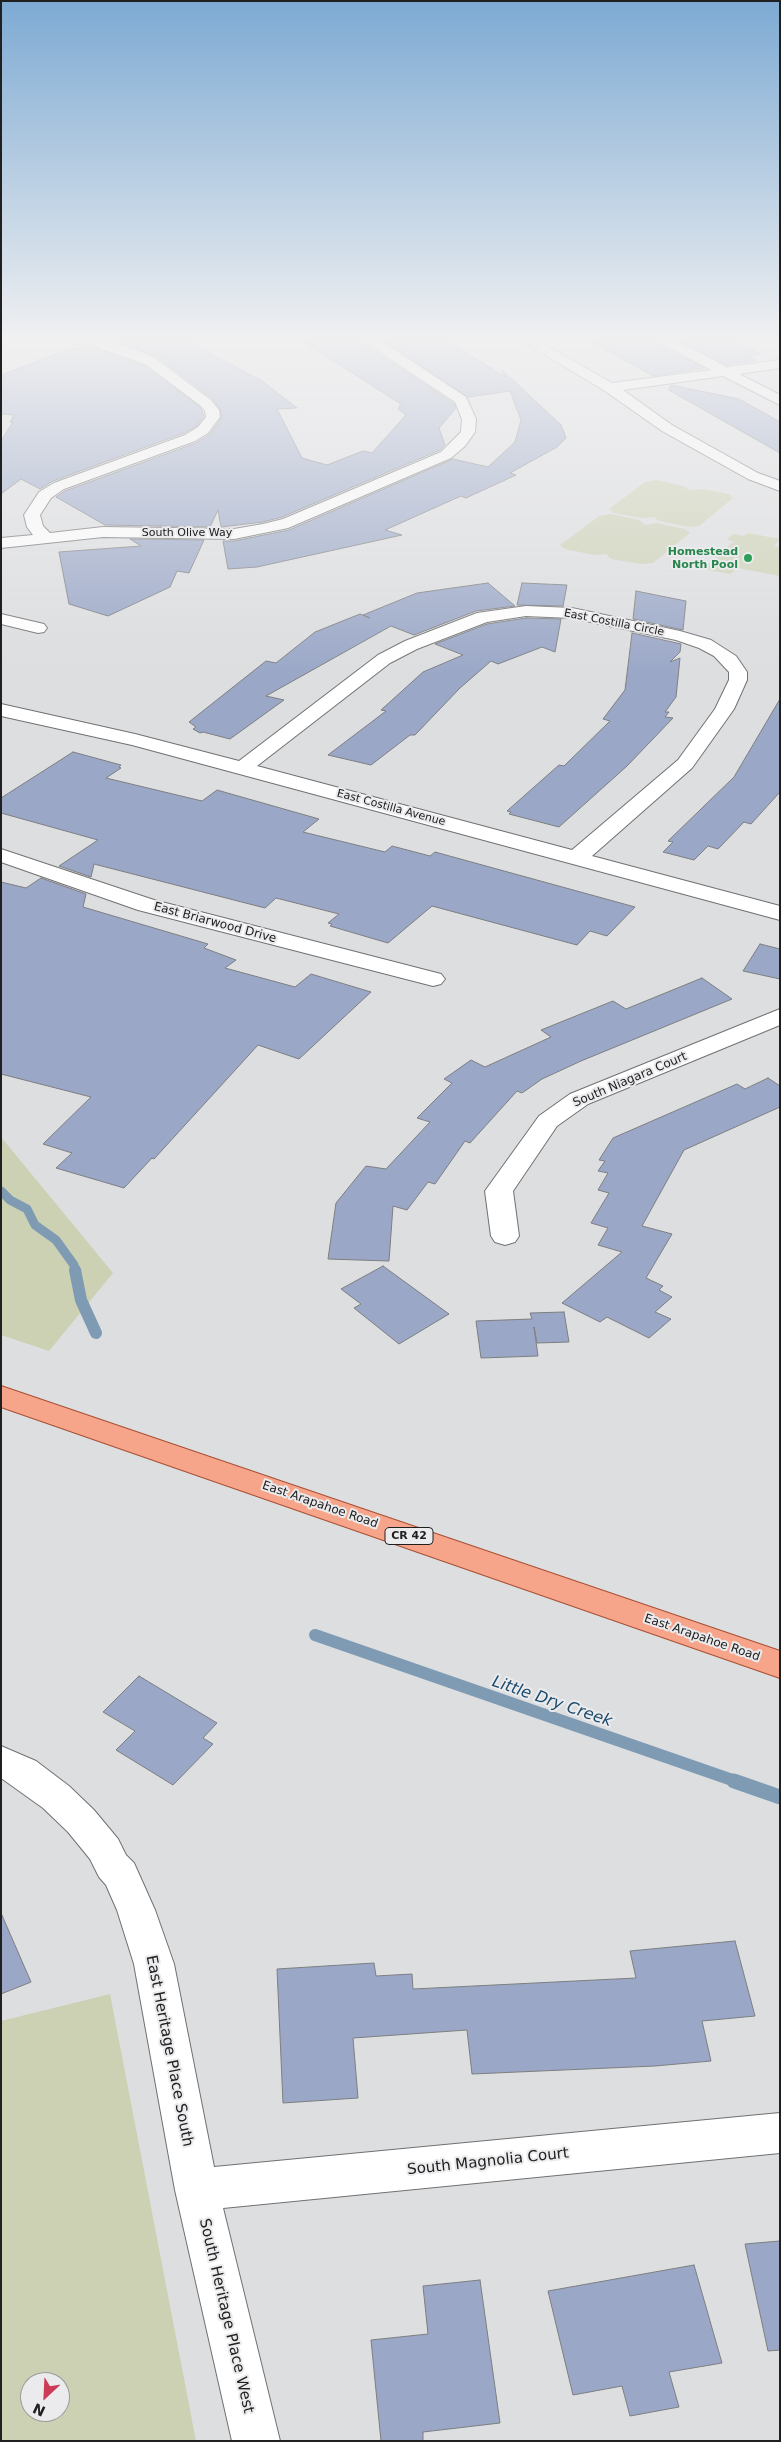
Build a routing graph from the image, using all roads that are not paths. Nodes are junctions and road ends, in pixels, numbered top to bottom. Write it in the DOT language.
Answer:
graph roads {
  1 [pos="160,449"];
  2 [pos="453,449"];
  3 [pos="705,449"];
  4 [pos="780,486"];
  5 [pos="45,538"];
  6 [pos="1,544"];
  7 [pos="1,619"];
  8 [pos="38,628"];
  9 [pos="1,710"];
  10 [pos="242,768"];
  11 [pos="1,855"];
  12 [pos="576,858"];
  13 [pos="780,913"];
  14 [pos="433,979"];
  15 [pos="780,1016"];
  16 [pos="505,1236"];
  17 [pos="1,1396"];
  18 [pos="780,1665"];
  19 [pos="1,1761"];
  20 [pos="780,2133"];
  21 [pos="197,2190"];
  22 [pos="256,2441"];
  1 -- 5 [label="street"];
  2 -- 5 [label="street, South Olive Way"];
  3 -- 4 [label="street"];
  5 -- 6 [label="street, South Olive Way"];
  7 -- 8 [label="street"];
  9 -- 10 [label="street, East Costilla Avenue"];
  10 -- 12 [label="street, East Costilla Avenue"];
  10 -- 12 [label="street, East Costilla Circle"];
  11 -- 14 [label="street, East Briarwood Drive"];
  12 -- 13 [label="street, East Costilla Avenue"];
  15 -- 16 [label="street, South Niagara Court"];
  17 -- 18 [label="main road, East Arapahoe Road / CR 42"];
  19 -- 21 [label="street, East Heritage Place South"];
  20 -- 21 [label="street, South Magnolia Court"];
  21 -- 22 [label="street, South Heritage Place West"];
}
